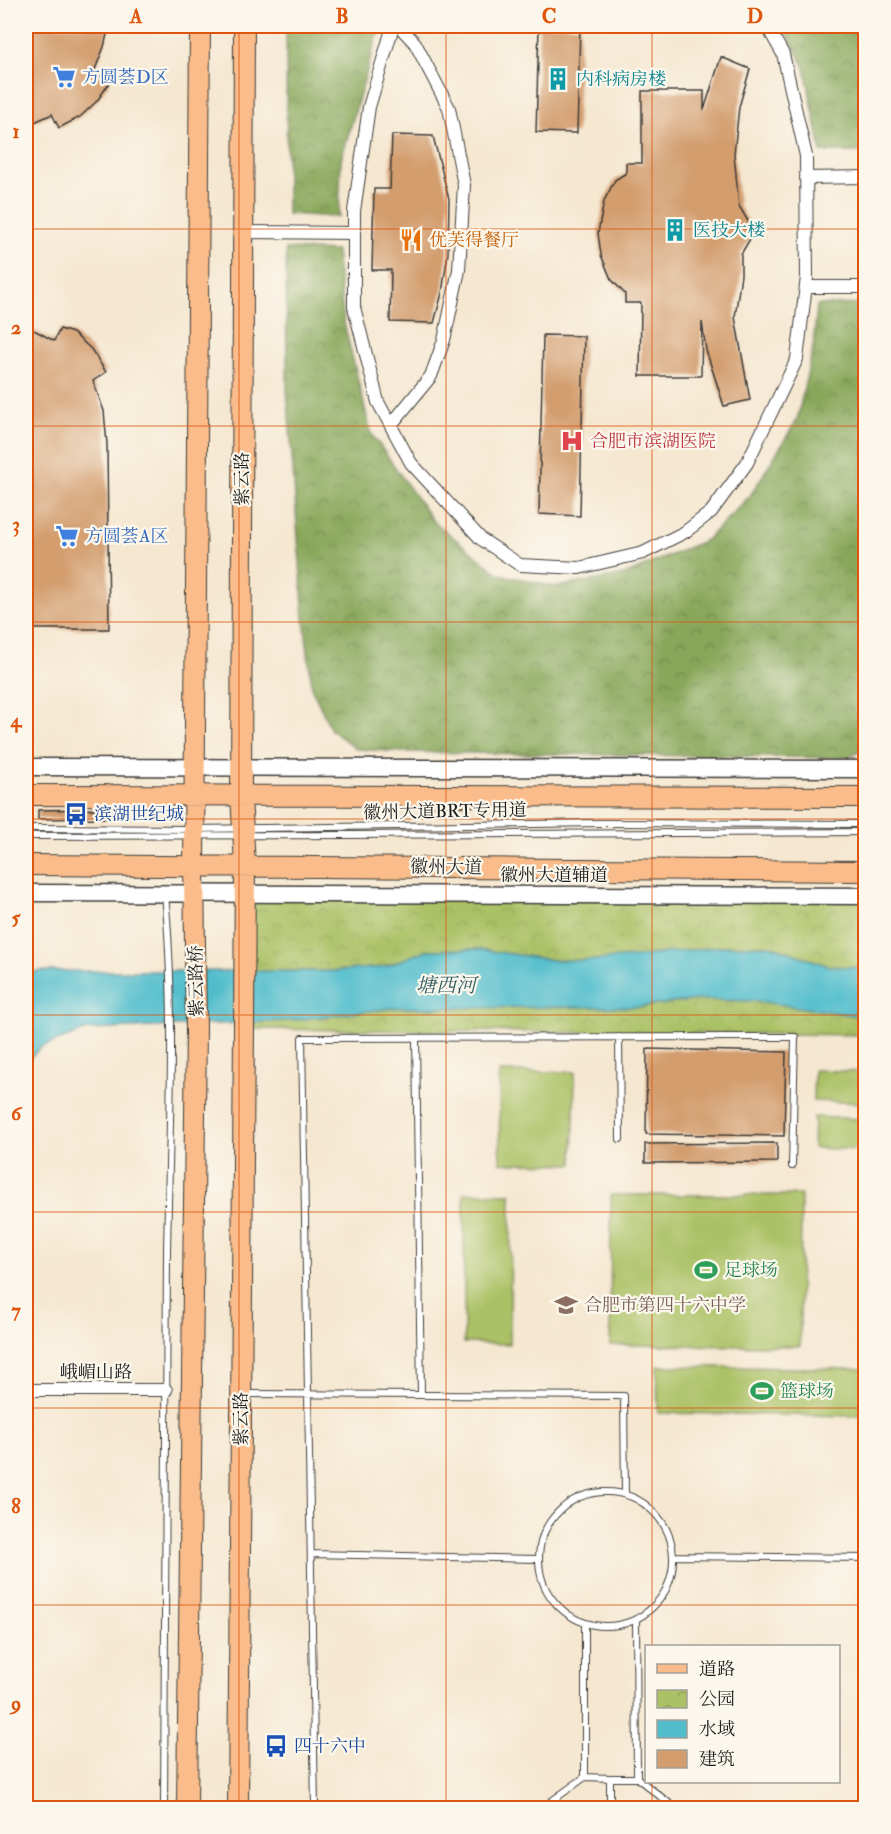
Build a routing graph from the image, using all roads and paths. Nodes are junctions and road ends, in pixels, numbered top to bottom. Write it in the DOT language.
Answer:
graph roads {
  1 [pos="200,26"];
  2 [pos="244,26"];
  3 [pos="393,26"];
  4 [pos="399,26"];
  5 [pos="767,26"];
  6 [pos="866,177"];
  7 [pos="806,178"];
  8 [pos="243,232"];
  9 [pos="354,233"];
  10 [pos="806,287"];
  11 [pos="866,287"];
  12 [pos="391,425"];
  13 [pos="26,767"];
  14 [pos="196,767"];
  15 [pos="241,767"];
  16 [pos="866,769"];
  17 [pos="26,795"];
  18 [pos="195,795"];
  19 [pos="241,796"];
  20 [pos="866,797"];
  21 [pos="866,824"];
  22 [pos="26,828"];
  23 [pos="866,832"];
  24 [pos="195,833"];
  25 [pos="243,833"];
  26 [pos="26,836"];
  27 [pos="26,865"];
  28 [pos="194,865"];
  29 [pos="245,866"];
  30 [pos="866,871"];
  31 [pos="26,893"];
  32 [pos="165,894"];
  33 [pos="195,894"];
  34 [pos="243,894"];
  35 [pos="866,896"];
  36 [pos="619,1037"];
  37 [pos="416,1038"];
  38 [pos="620,1139"];
  39 [pos="792,1166"];
  40 [pos="26,1390"];
  41 [pos="166,1390"];
  42 [pos="241,1394"];
  43 [pos="309,1394"];
  44 [pos="421,1394"];
  45 [pos="625,1494"];
  46 [pos="311,1554"];
  47 [pos="673,1556"];
  48 [pos="538,1558"];
  49 [pos="866,1558"];
  50 [pos="636,1619"];
  51 [pos="585,1624"];
  52 [pos="585,1778"];
  53 [pos="610,1778"];
  54 [pos="637,1778"];
  55 [pos="164,1809"];
  56 [pos="187,1809"];
  57 [pos="238,1809"];
  58 [pos="315,1809"];
  59 [pos="542,1809"];
  60 [pos="610,1809"];
  61 [pos="675,1809"];
  1 -- 14 [label="main road"];
  2 -- 8 [label="main road, 紫云路"];
  3 -- 9 [label="street"];
  4 -- 12 [label="street"];
  5 -- 7 [label="street"];
  6 -- 7 [label="street"];
  7 -- 10 [label="street"];
  8 -- 9 [label="street"];
  8 -- 15 [label="main road, 紫云路"];
  9 -- 12 [label="street"];
  10 -- 11 [label="street"];
  10 -- 12 [label="street"];
  13 -- 14 [label="street"];
  14 -- 15 [label="street"];
  14 -- 18 [label="main road"];
  15 -- 16 [label="street"];
  15 -- 19 [label="main road, 紫云路"];
  17 -- 18 [label="main road"];
  18 -- 19 [label="main road"];
  18 -- 24 [label="main road"];
  19 -- 20 [label="main road"];
  19 -- 25 [label="main road, 紫云路"];
  21 -- 25 [label="lane, 徽州大道BRT专用道"];
  22 -- 24 [label="lane, 徽州大道BRT专用道"];
  23 -- 25 [label="lane, 徽州大道BRT专用道"];
  24 -- 25 [label="lane, 徽州大道BRT专用道"];
  24 -- 26 [label="lane, 徽州大道BRT专用道"];
  24 -- 28 [label="main road"];
  25 -- 29 [label="main road, 紫云路"];
  27 -- 28 [label="main road, 徽州大道"];
  28 -- 29 [label="main road, 徽州大道"];
  28 -- 33 [label="main road"];
  29 -- 30 [label="main road, 徽州大道"];
  29 -- 34 [label="main road, 紫云路"];
  31 -- 32 [label="street, 徽州大道辅道"];
  32 -- 33 [label="street, 徽州大道辅道"];
  32 -- 41 [label="lane"];
  33 -- 34 [label="street, 徽州大道辅道"];
  33 -- 56 [label="main road, 紫云路桥"];
  34 -- 35 [label="street, 徽州大道辅道"];
  34 -- 42 [label="main road, 紫云路"];
  36 -- 37 [label="lane"];
  36 -- 38 [label="lane"];
  36 -- 39 [label="lane"];
  37 -- 43 [label="lane"];
  37 -- 44 [label="lane"];
  40 -- 41 [label="street, 峨嵋山路"];
  41 -- 55 [label="lane"];
  42 -- 43 [label="lane"];
  42 -- 57 [label="main road, 紫云路"];
  43 -- 44 [label="lane"];
  43 -- 46 [label="lane"];
  44 -- 45 [label="lane"];
  45 -- 47 [label="lane"];
  45 -- 48 [label="lane"];
  46 -- 48 [label="lane"];
  46 -- 58 [label="lane"];
  47 -- 49 [label="lane"];
  47 -- 50 [label="lane"];
  48 -- 51 [label="lane"];
  50 -- 51 [label="lane"];
  50 -- 54 [label="lane"];
  51 -- 52 [label="lane"];
  52 -- 53 [label="lane"];
  52 -- 59 [label="lane"];
  53 -- 54 [label="lane"];
  53 -- 60 [label="lane"];
  54 -- 61 [label="lane"];
}
